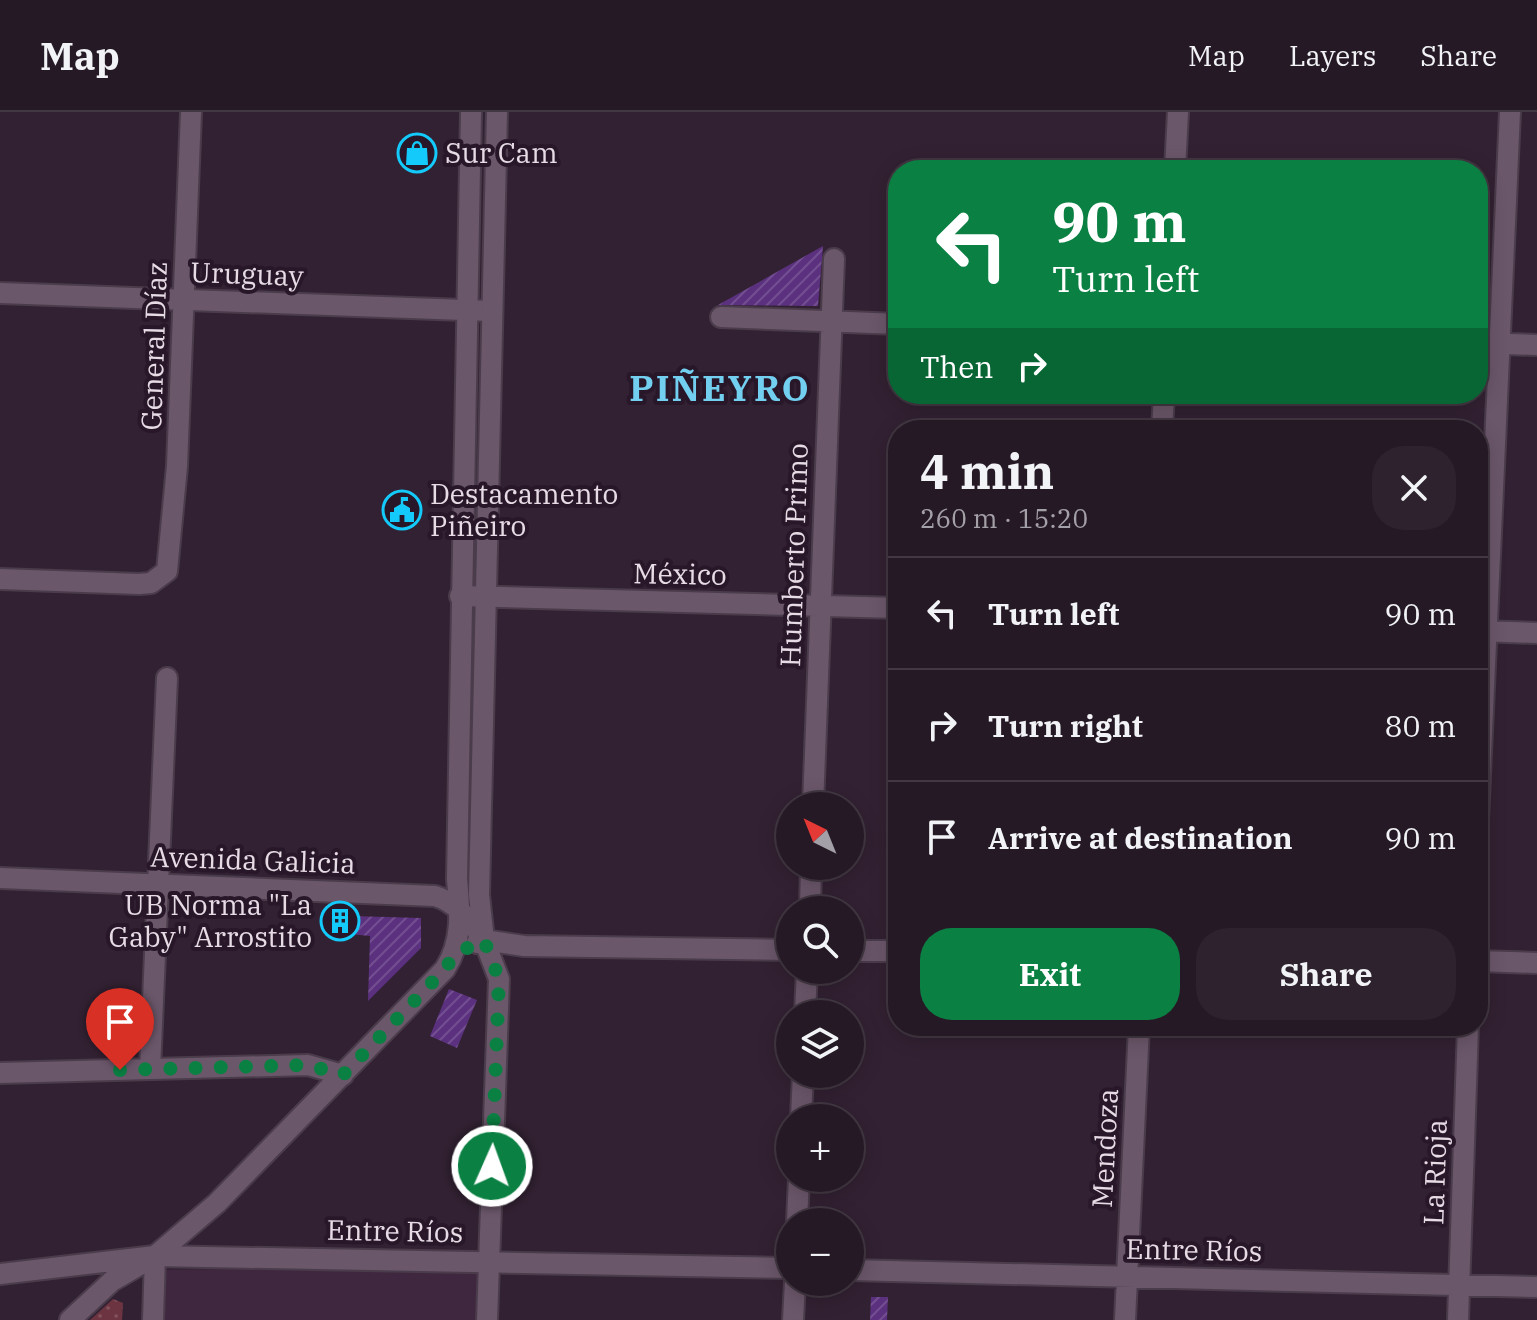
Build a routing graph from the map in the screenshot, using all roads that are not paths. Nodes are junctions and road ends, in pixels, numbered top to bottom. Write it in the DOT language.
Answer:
graph roads {
  1 [pos="191,112"];
  2 [pos="471,112"];
  3 [pos="497,112"];
  4 [pos="1178,112"];
  5 [pos="1510,112"];
  6 [pos="1176,160"];
  7 [pos="834,259"];
  8 [pos="0,293"];
  9 [pos="185,300"];
  10 [pos="467,311"];
  11 [pos="491,311"];
  12 [pos="721,317"];
  13 [pos="833,323"];
  14 [pos="888,324"];
  15 [pos="1488,343"];
  16 [pos="1500,344"];
  17 [pos="1537,345"];
  18 [pos="1488,535"];
  19 [pos="0,579"];
  20 [pos="460,596"];
  21 [pos="483,597"];
  22 [pos="819,605"];
  23 [pos="888,608"];
  24 [pos="1488,631"];
  25 [pos="1537,633"];
  26 [pos="167,678"];
  27 [pos="813,792"];
  28 [pos="0,878"];
  29 [pos="161,884"];
  30 [pos="460,909"];
  31 [pos="484,940"];
  32 [pos="776,950"];
  33 [pos="864,951"];
  34 [pos="888,951"];
  35 [pos="455,954"];
  36 [pos="1488,961"];
  37 [pos="1537,963"];
  38 [pos="1139,1036"];
  39 [pos="1468,1036"];
  40 [pos="150,1069"];
  41 [pos="0,1073"];
  42 [pos="343,1075"];
  43 [pos="155,1256"];
  44 [pos="489,1260"];
  45 [pos="776,1268"];
  46 [pos="864,1270"];
  47 [pos="0,1274"];
  48 [pos="1127,1276"];
  49 [pos="1459,1284"];
  50 [pos="1537,1287"];
  51 [pos="794,1296"];
  52 [pos="70,1320"];
  53 [pos="153,1320"];
  54 [pos="487,1320"];
  55 [pos="793,1320"];
  56 [pos="1125,1320"];
  57 [pos="1458,1320"];
  1 -- 9 [label="street, General Díaz"];
  2 -- 10 [label="street"];
  3 -- 11 [label="street"];
  4 -- 6 [label="street"];
  5 -- 16 [label="street"];
  7 -- 13 [label="street, Humberto Primo"];
  8 -- 9 [label="street, Uruguay"];
  9 -- 10 [label="street, Uruguay"];
  9 -- 19 [label="street, General Díaz"];
  10 -- 11 [label="street, Uruguay"];
  10 -- 20 [label="street"];
  11 -- 21 [label="street"];
  12 -- 13 [label="street"];
  13 -- 14 [label="street"];
  13 -- 22 [label="street, Humberto Primo"];
  15 -- 16 [label="street"];
  16 -- 17 [label="street"];
  16 -- 18 [label="street"];
  20 -- 21 [label="street, México"];
  20 -- 30 [label="street"];
  21 -- 22 [label="street, México"];
  21 -- 31 [label="street"];
  22 -- 23 [label="street, México"];
  22 -- 27 [label="street, Humberto Primo"];
  24 -- 25 [label="street"];
  26 -- 29 [label="street"];
  28 -- 29 [label="street, Avenida Galicia"];
  29 -- 30 [label="street, Avenida Galicia"];
  29 -- 40 [label="street"];
  30 -- 31 [label="street"];
  30 -- 35 [label="street"];
  31 -- 32 [label="street"];
  31 -- 35 [label="street"];
  31 -- 44 [label="street"];
  33 -- 34 [label="street"];
  35 -- 42 [label="street"];
  36 -- 37 [label="street"];
  38 -- 48 [label="street, Mendoza"];
  39 -- 49 [label="street, La Rioja"];
  40 -- 41 [label="street"];
  40 -- 42 [label="street"];
  42 -- 43 [label="street"];
  43 -- 44 [label="street, Entre Ríos"];
  43 -- 47 [label="street, Entre Ríos"];
  43 -- 52 [label="street"];
  43 -- 53 [label="street"];
  44 -- 45 [label="street, Entre Ríos"];
  44 -- 54 [label="street"];
  46 -- 48 [label="street, Entre Ríos"];
  48 -- 49 [label="street, Entre Ríos"];
  48 -- 56 [label="street, Mendoza"];
  49 -- 50 [label="street, Entre Ríos"];
  49 -- 57 [label="street, La Rioja"];
  51 -- 55 [label="street"];
}
